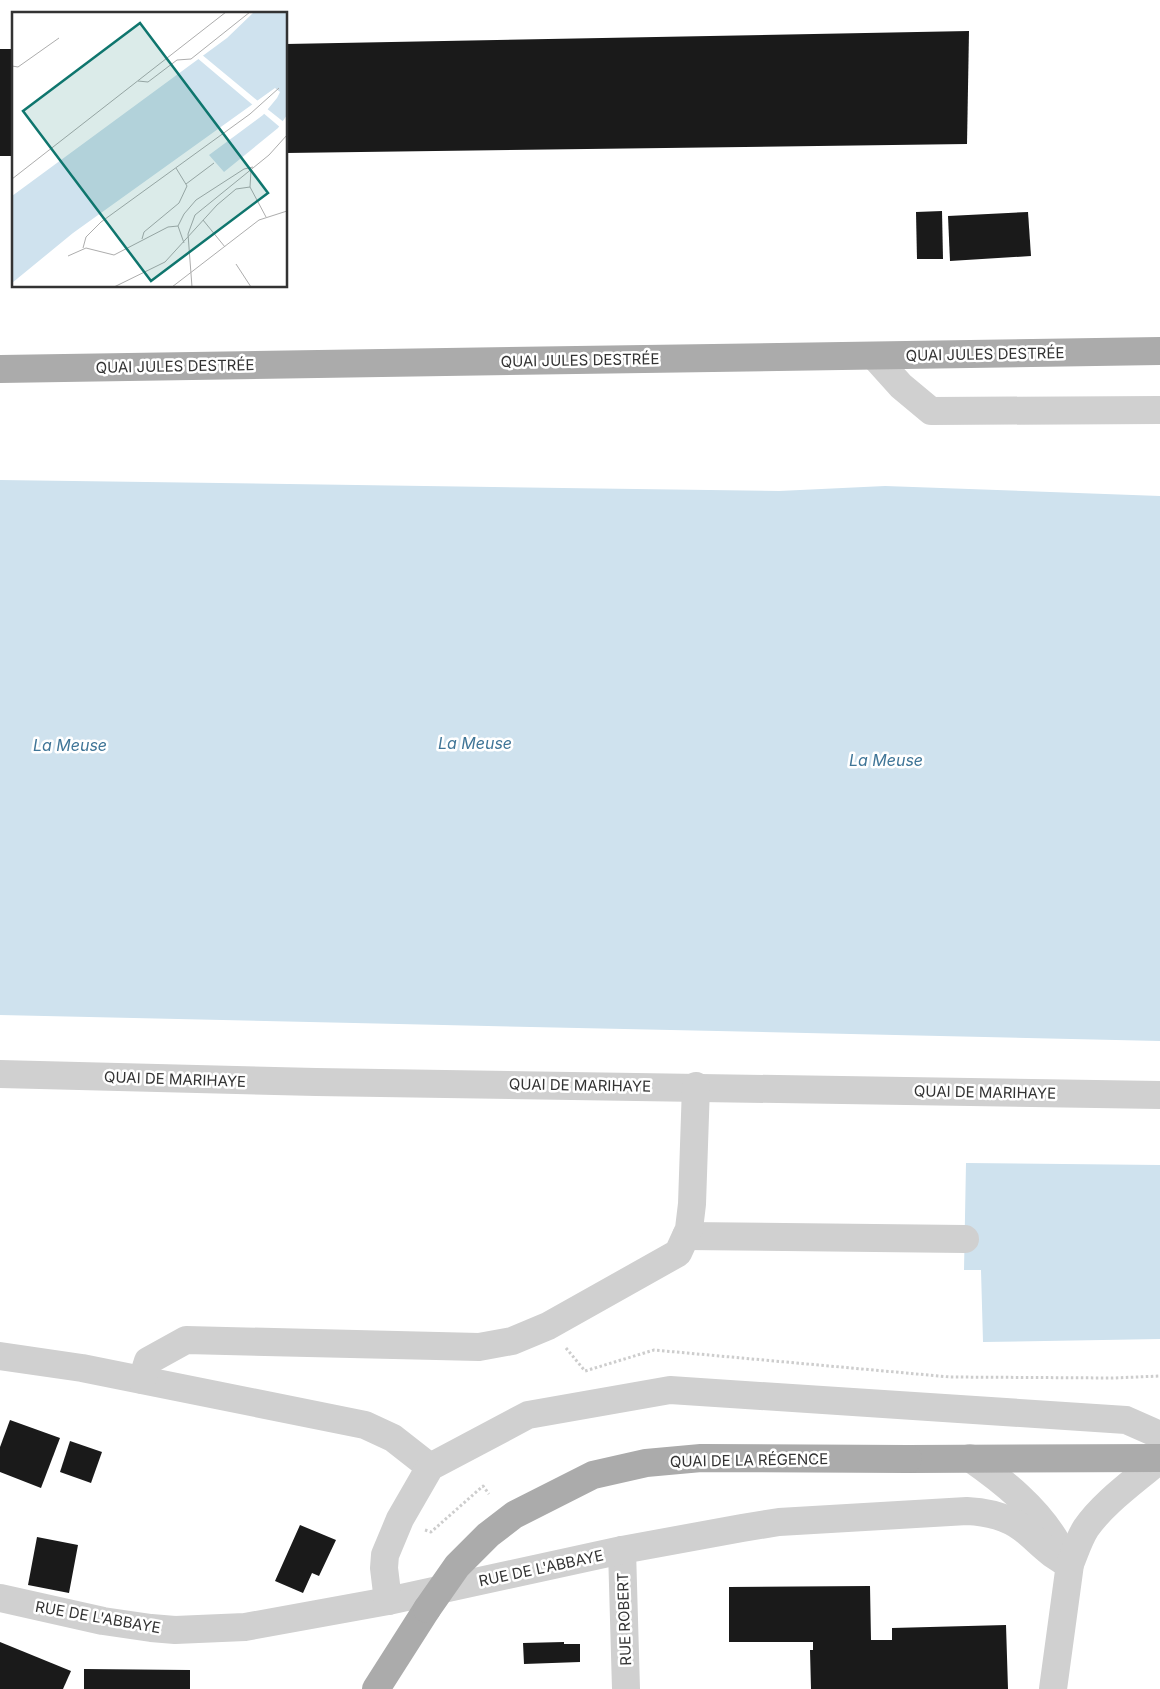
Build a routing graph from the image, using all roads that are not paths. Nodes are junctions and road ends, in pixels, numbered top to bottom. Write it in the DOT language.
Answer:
graph roads {
  1 [pos="1160,351"];
  2 [pos="874,356"];
  3 [pos="0,369"];
  4 [pos="1160,410"];
  5 [pos="0,1074"];
  6 [pos="696,1086"];
  7 [pos="1160,1095"];
  8 [pos="686,1236"];
  9 [pos="965,1239"];
  10 [pos="0,1356"];
  11 [pos="142,1380"];
  12 [pos="1160,1435"];
  13 [pos="970,1458"];
  14 [pos="1160,1459"];
  15 [pos="430,1467"];
  16 [pos="622,1550"];
  17 [pos="1070,1564"];
  18 [pos="0,1598"];
  19 [pos="388,1601"];
  20 [pos="376,1689"];
  21 [pos="626,1689"];
  22 [pos="1053,1689"];
  1 -- 2 [label="main road, QUAI JULES DESTRÉE"];
  2 -- 3 [label="main road, QUAI JULES DESTRÉE"];
  2 -- 4 [label="street"];
  5 -- 6 [label="street, QUAI DE MARIHAYE"];
  6 -- 7 [label="street, QUAI DE MARIHAYE"];
  6 -- 8 [label="street"];
  8 -- 9 [label="street"];
  8 -- 11 [label="street"];
  10 -- 11 [label="street"];
  11 -- 15 [label="street"];
  12 -- 15 [label="street"];
  13 -- 14 [label="main road, QUAI DE LA RÉGENCE"];
  13 -- 17 [label="street"];
  13 -- 20 [label="main road, QUAI DE LA RÉGENCE, bridge"];
  14 -- 17 [label="street"];
  15 -- 19 [label="street"];
  16 -- 17 [label="street, RUE DE L'ABBAYE"];
  16 -- 19 [label="street, RUE DE L'ABBAYE"];
  16 -- 21 [label="street, RUE ROBERT"];
  17 -- 22 [label="street"];
  18 -- 19 [label="street, RUE DE L'ABBAYE"];
}
